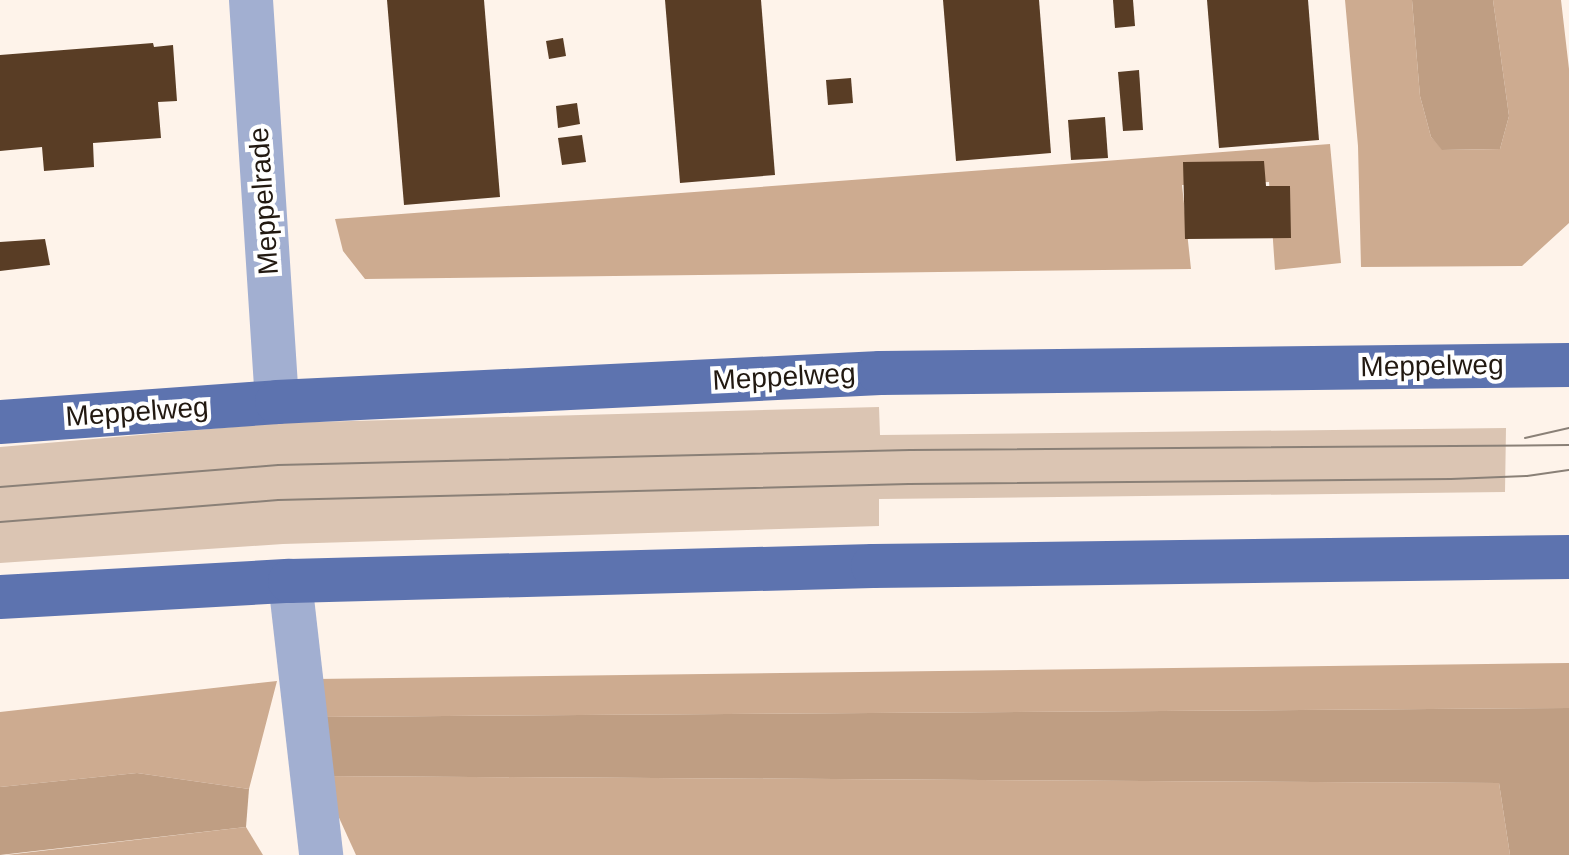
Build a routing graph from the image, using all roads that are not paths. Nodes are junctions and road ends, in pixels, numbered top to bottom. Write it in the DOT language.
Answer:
graph roads {
  1 [pos="251,0"];
  2 [pos="1569,365"];
  3 [pos="277,402"];
  4 [pos="0,422"];
  5 [pos="1569,557"];
  6 [pos="290,581"];
  7 [pos="0,597"];
  8 [pos="321,855"];
  1 -- 3 [label="street, Meppelrade"];
  2 -- 3 [label="main road, Meppelweg"];
  3 -- 4 [label="main road, Meppelweg"];
  5 -- 6 [label="main road"];
  6 -- 7 [label="main road"];
  6 -- 8 [label="street"];
}
